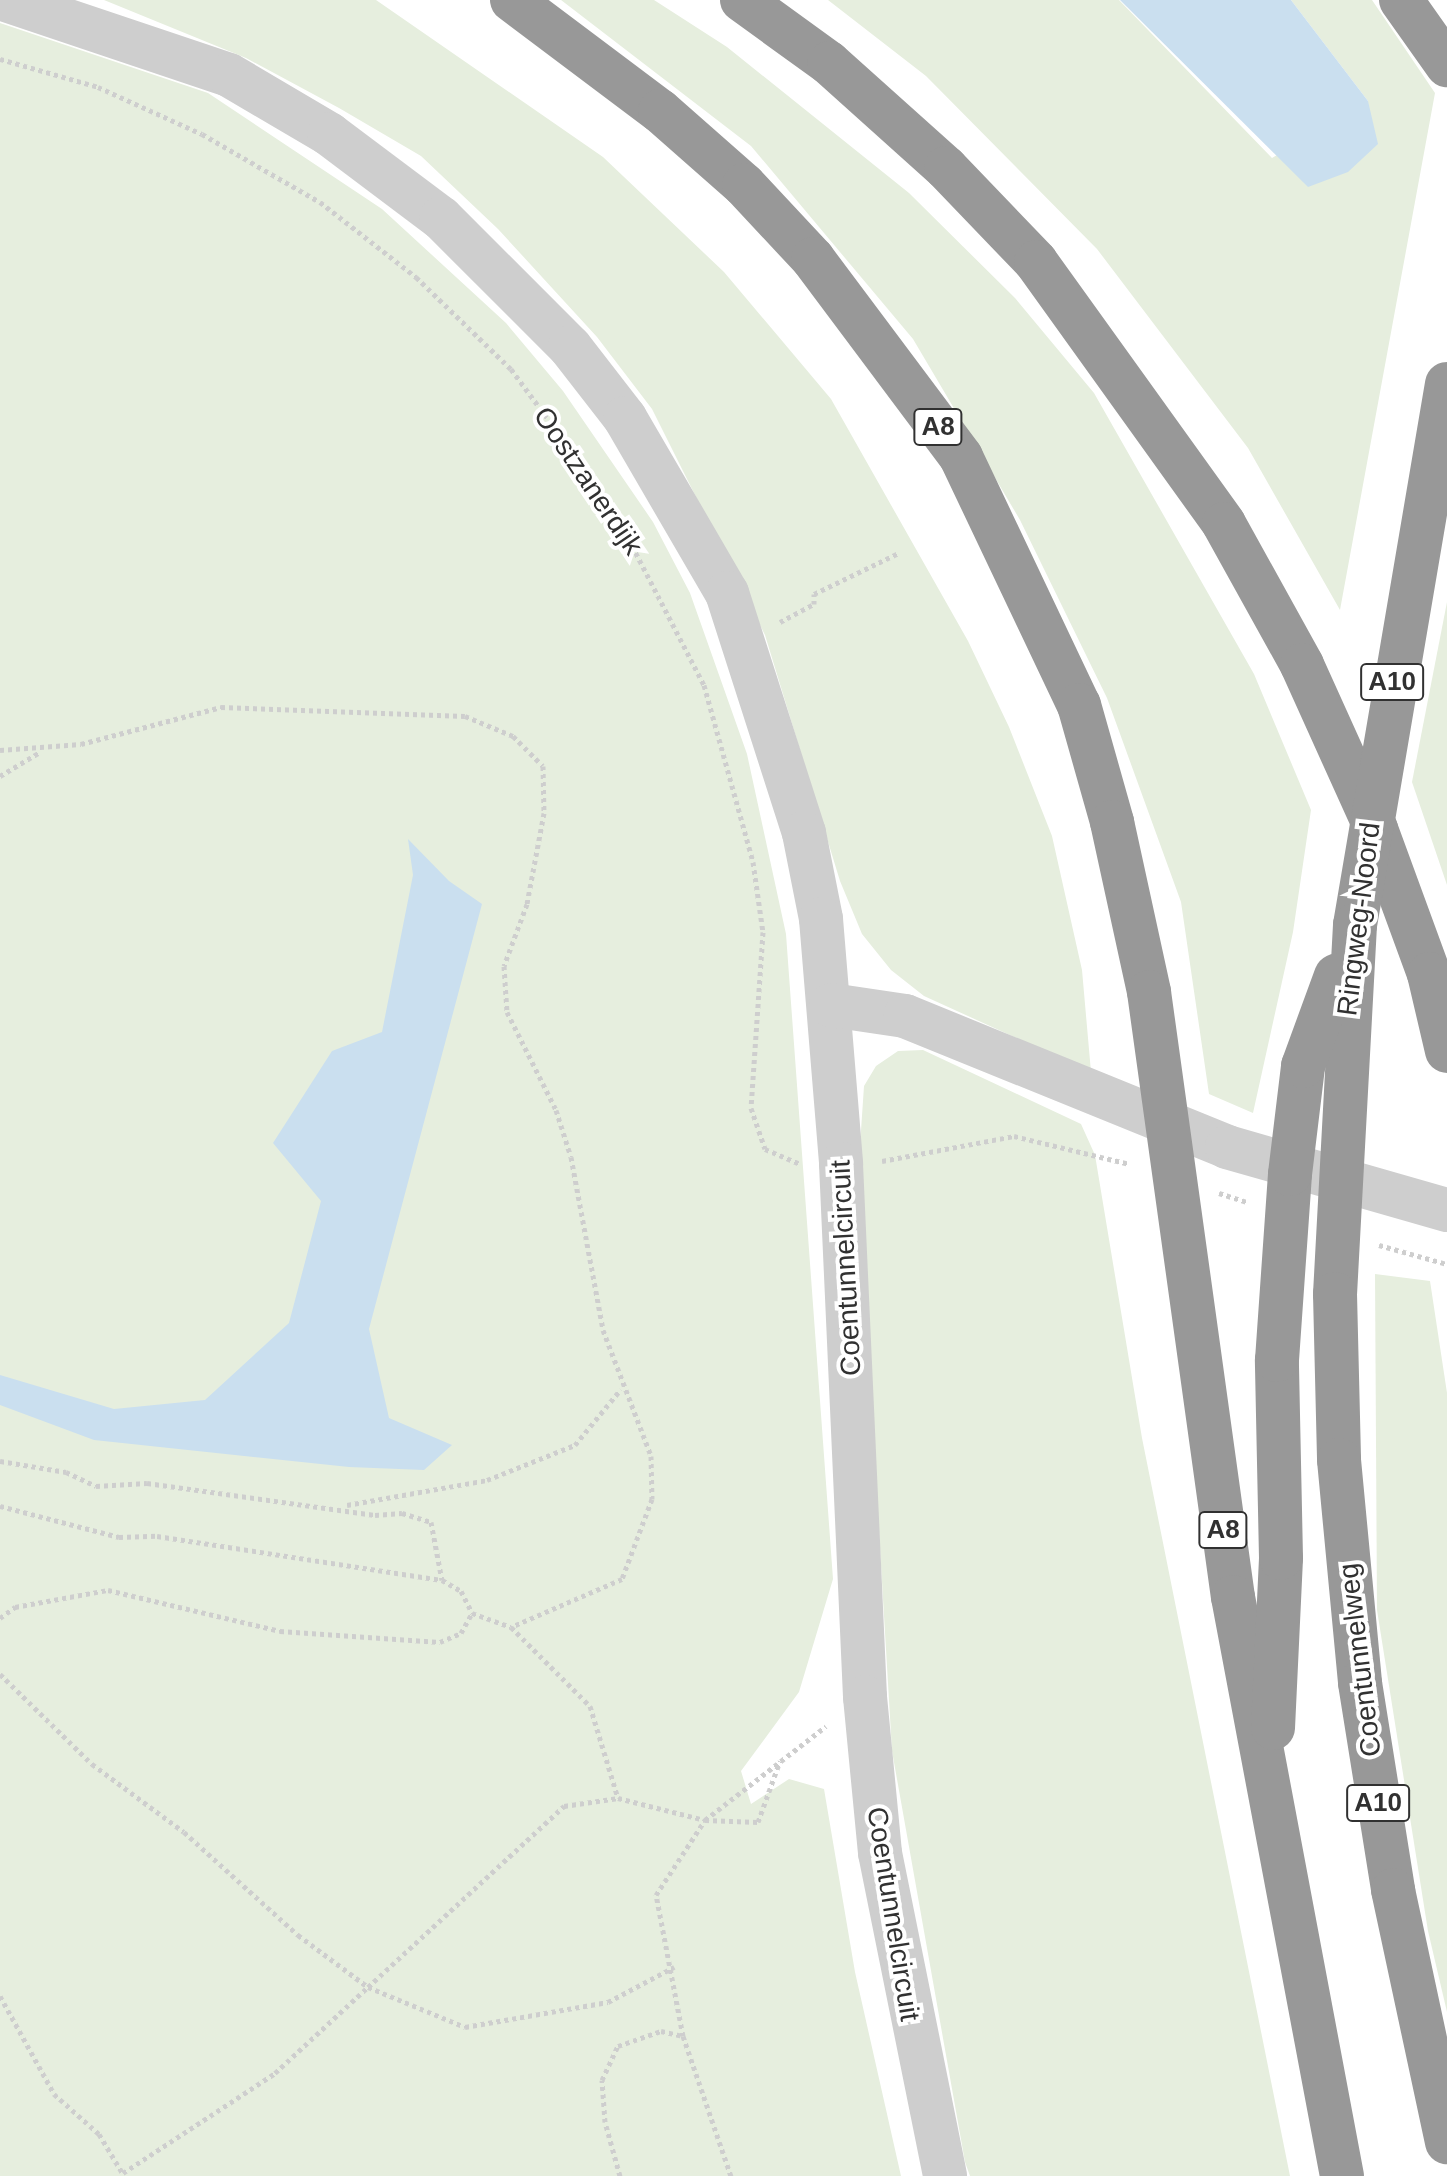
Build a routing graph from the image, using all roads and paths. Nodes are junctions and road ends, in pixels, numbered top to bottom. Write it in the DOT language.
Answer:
graph roads {
  1 [pos="6,0"];
  2 [pos="512,0"];
  3 [pos="742,0"];
  4 [pos="1401,0"];
  5 [pos="0,59"];
  6 [pos="1447,65"];
  7 [pos="1447,384"];
  8 [pos="899,553"];
  9 [pos="814,594"];
  10 [pos="0,750"];
  11 [pos="40,752"];
  12 [pos="0,776"];
  13 [pos="831,1005"];
  14 [pos="1447,1051"];
  15 [pos="1323,1068"];
  16 [pos="841,1164"];
  17 [pos="1447,1210"];
  18 [pos="621,1389"];
  19 [pos="1339,1460"];
  20 [pos="0,1461"];
  21 [pos="0,1506"];
  22 [pos="342,1506"];
  23 [pos="442,1580"];
  24 [pos="472,1613"];
  25 [pos="0,1618"];
  26 [pos="511,1627"];
  27 [pos="0,1674"];
  28 [pos="865,1697"];
  29 [pos="780,1761"];
  30 [pos="618,1798"];
  31 [pos="1269,1815"];
  32 [pos="705,1820"];
  33 [pos="674,1967"];
  34 [pos="368,1987"];
  35 [pos="0,1996"];
  36 [pos="683,2036"];
  37 [pos="1447,2142"];
  38 [pos="123,2174"];
  39 [pos="620,2176"];
  40 [pos="731,2176"];
  41 [pos="945,2176"];
  42 [pos="1342,2176"];
  1 -- 13 [label="lane"];
  2 -- 31 [label="highway, A8"];
  3 -- 14 [label="highway"];
  4 -- 6 [label="highway"];
  5 -- 16 [label="path, Oostzanerdijk"];
  7 -- 15 [label="highway, Ringweg-Noord / A10"];
  8 -- 9 [label="path"];
  10 -- 11 [label="path"];
  11 -- 12 [label="path"];
  11 -- 18 [label="path"];
  13 -- 16 [label="lane, Coentunnelcircuit"];
  13 -- 17 [label="lane"];
  15 -- 19 [label="highway, Ringweg-Noord / A10"];
  15 -- 31 [label="highway, A10"];
  16 -- 28 [label="lane, Coentunnelcircuit"];
  18 -- 22 [label="path"];
  18 -- 26 [label="path"];
  19 -- 37 [label="highway, Coentunnelweg / A10"];
  20 -- 22 [label="path"];
  21 -- 23 [label="path"];
  22 -- 23 [label="path"];
  23 -- 24 [label="path"];
  24 -- 25 [label="path"];
  24 -- 26 [label="path"];
  26 -- 30 [label="path"];
  27 -- 34 [label="path"];
  28 -- 29 [label="path"];
  28 -- 41 [label="lane, Coentunnelcircuit"];
  29 -- 32 [label="path"];
  29 -- 32 [label="path"];
  30 -- 32 [label="path"];
  30 -- 34 [label="path"];
  31 -- 42 [label="highway, A10"];
  32 -- 33 [label="path"];
  33 -- 34 [label="path"];
  33 -- 36 [label="path"];
  34 -- 38 [label="path"];
  35 -- 38 [label="path"];
  36 -- 39 [label="path"];
  36 -- 40 [label="path"];
}
